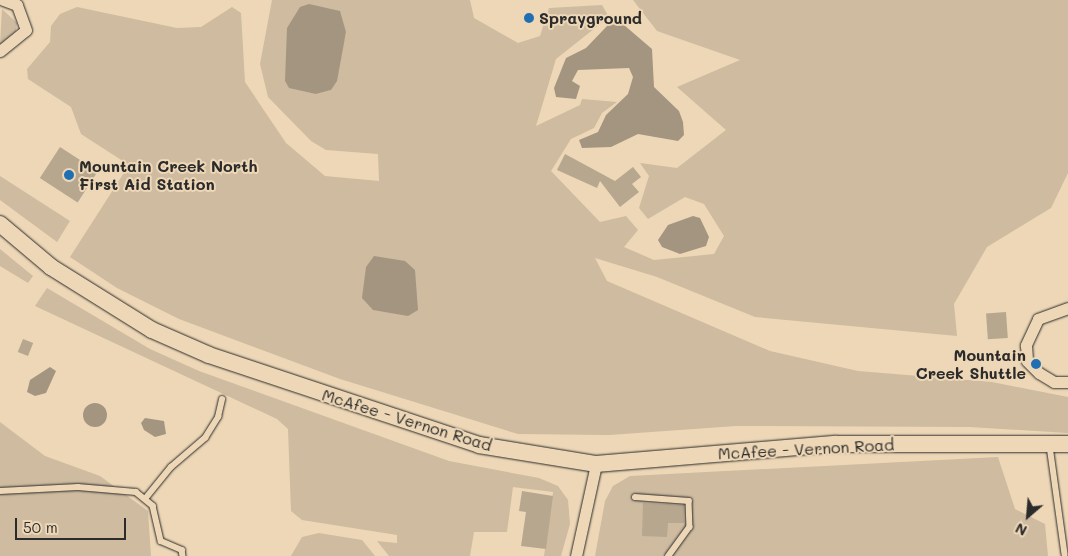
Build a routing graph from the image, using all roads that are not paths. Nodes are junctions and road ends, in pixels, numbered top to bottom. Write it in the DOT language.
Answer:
graph roads {
  1 [pos="2,0"];
  2 [pos="0,52"];
  3 [pos="0,224"];
  4 [pos="1068,308"];
  5 [pos="1068,382"];
  6 [pos="222,399"];
  7 [pos="1050,444"];
  8 [pos="1068,444"];
  9 [pos="596,464"];
  10 [pos="0,491"];
  11 [pos="635,497"];
  12 [pos="145,499"];
  13 [pos="1065,554"];
  14 [pos="182,556"];
  15 [pos="576,556"];
  16 [pos="669,556"];
  1 -- 2 [label="street"];
  3 -- 9 [label="main road, McAfee - Vernon Road"];
  4 -- 5 [label="street"];
  6 -- 12 [label="lane"];
  7 -- 8 [label="main road, McAfee - Vernon Road"];
  7 -- 9 [label="main road, McAfee - Vernon Road"];
  7 -- 13 [label="lane"];
  9 -- 15 [label="street"];
  10 -- 12 [label="lane"];
  11 -- 16 [label="lane"];
  12 -- 14 [label="lane"];
}
